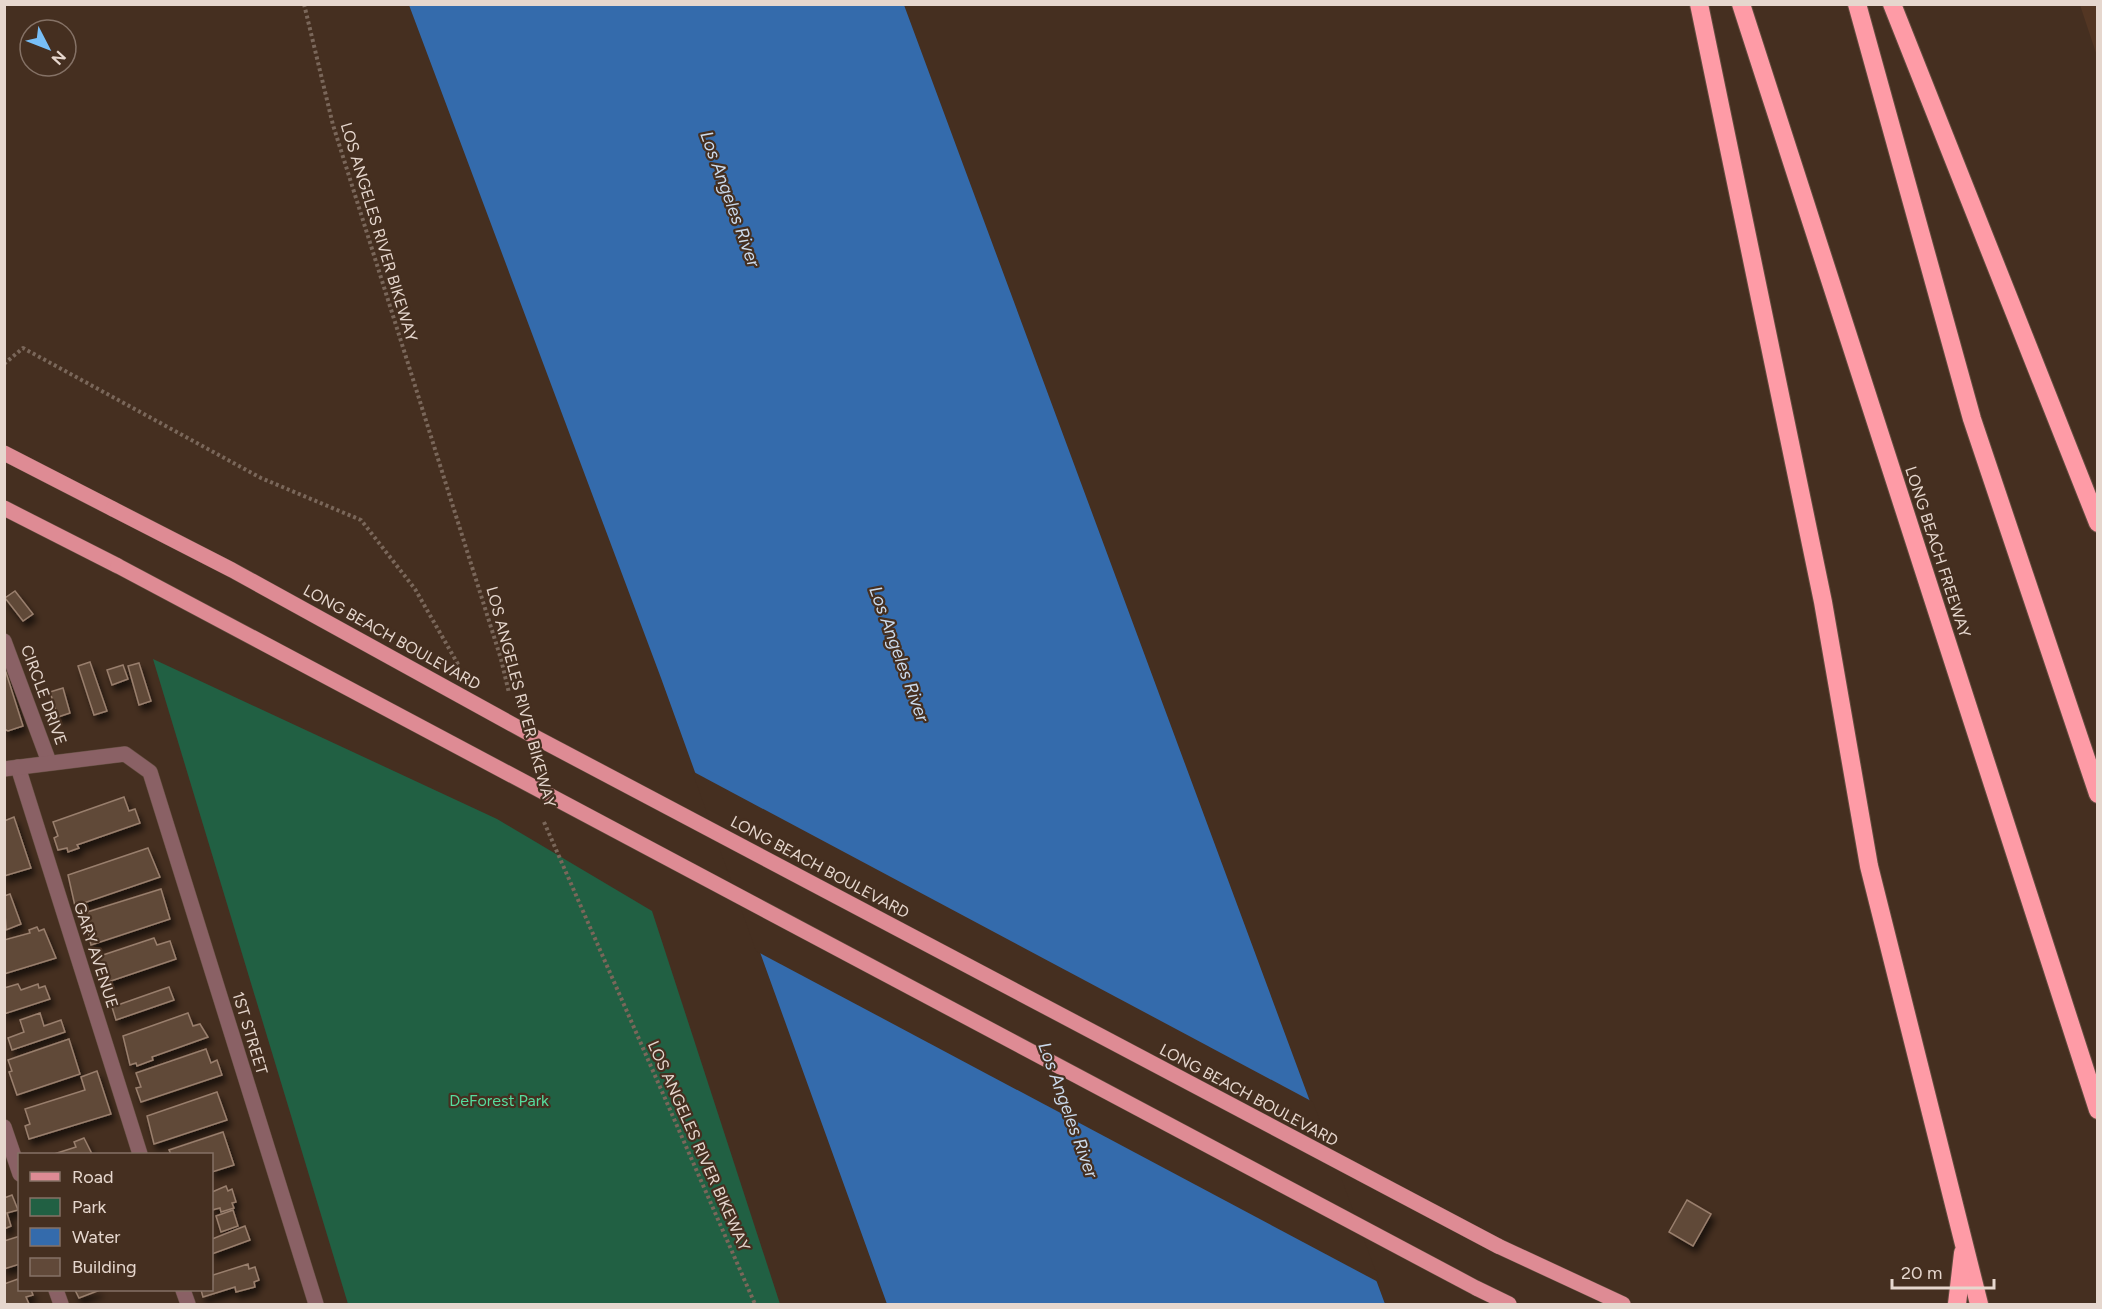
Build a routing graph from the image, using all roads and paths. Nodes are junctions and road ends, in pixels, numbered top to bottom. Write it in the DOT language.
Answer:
graph roads {
  1 [pos="304,4"];
  2 [pos="1699,4"];
  3 [pos="1741,4"];
  4 [pos="1857,4"];
  5 [pos="1892,4"];
  6 [pos="4,364"];
  7 [pos="4,453"];
  8 [pos="4,508"];
  9 [pos="2097,523"];
  10 [pos="4,641"];
  11 [pos="462,671"];
  12 [pos="512,704"];
  13 [pos="49,762"];
  14 [pos="11,768"];
  15 [pos="150,772"];
  16 [pos="2097,794"];
  17 [pos="542,816"];
  18 [pos="2097,1110"];
  19 [pos="4,1127"];
  20 [pos="139,1153"];
  21 [pos="18,1168"];
  22 [pos="1964,1240"];
  23 [pos="316,1305"];
  24 [pos="754,1305"];
  25 [pos="1509,1305"];
  26 [pos="1623,1305"];
  27 [pos="1957,1305"];
  28 [pos="1979,1305"];
  1 -- 12 [label="path, LOS ANGELES RIVER BIKEWAY"];
  2 -- 22 [label="highway"];
  3 -- 18 [label="highway, LONG BEACH FREEWAY"];
  4 -- 16 [label="highway"];
  5 -- 9 [label="highway"];
  6 -- 11 [label="path"];
  7 -- 26 [label="main road, LONG BEACH BOULEVARD, bridge"];
  8 -- 25 [label="main road, bridge"];
  10 -- 13 [label="lane, CIRCLE DRIVE"];
  13 -- 14 [label="lane, CIRCLE DRIVE"];
  13 -- 15 [label="lane, CIRCLE DRIVE"];
  14 -- 20 [label="lane, GARY AVENUE"];
  15 -- 23 [label="lane, 1ST STREET"];
  17 -- 24 [label="path, LOS ANGELES RIVER BIKEWAY"];
  19 -- 21 [label="lane"];
  22 -- 27 [label="highway"];
  22 -- 28 [label="highway"];
}
